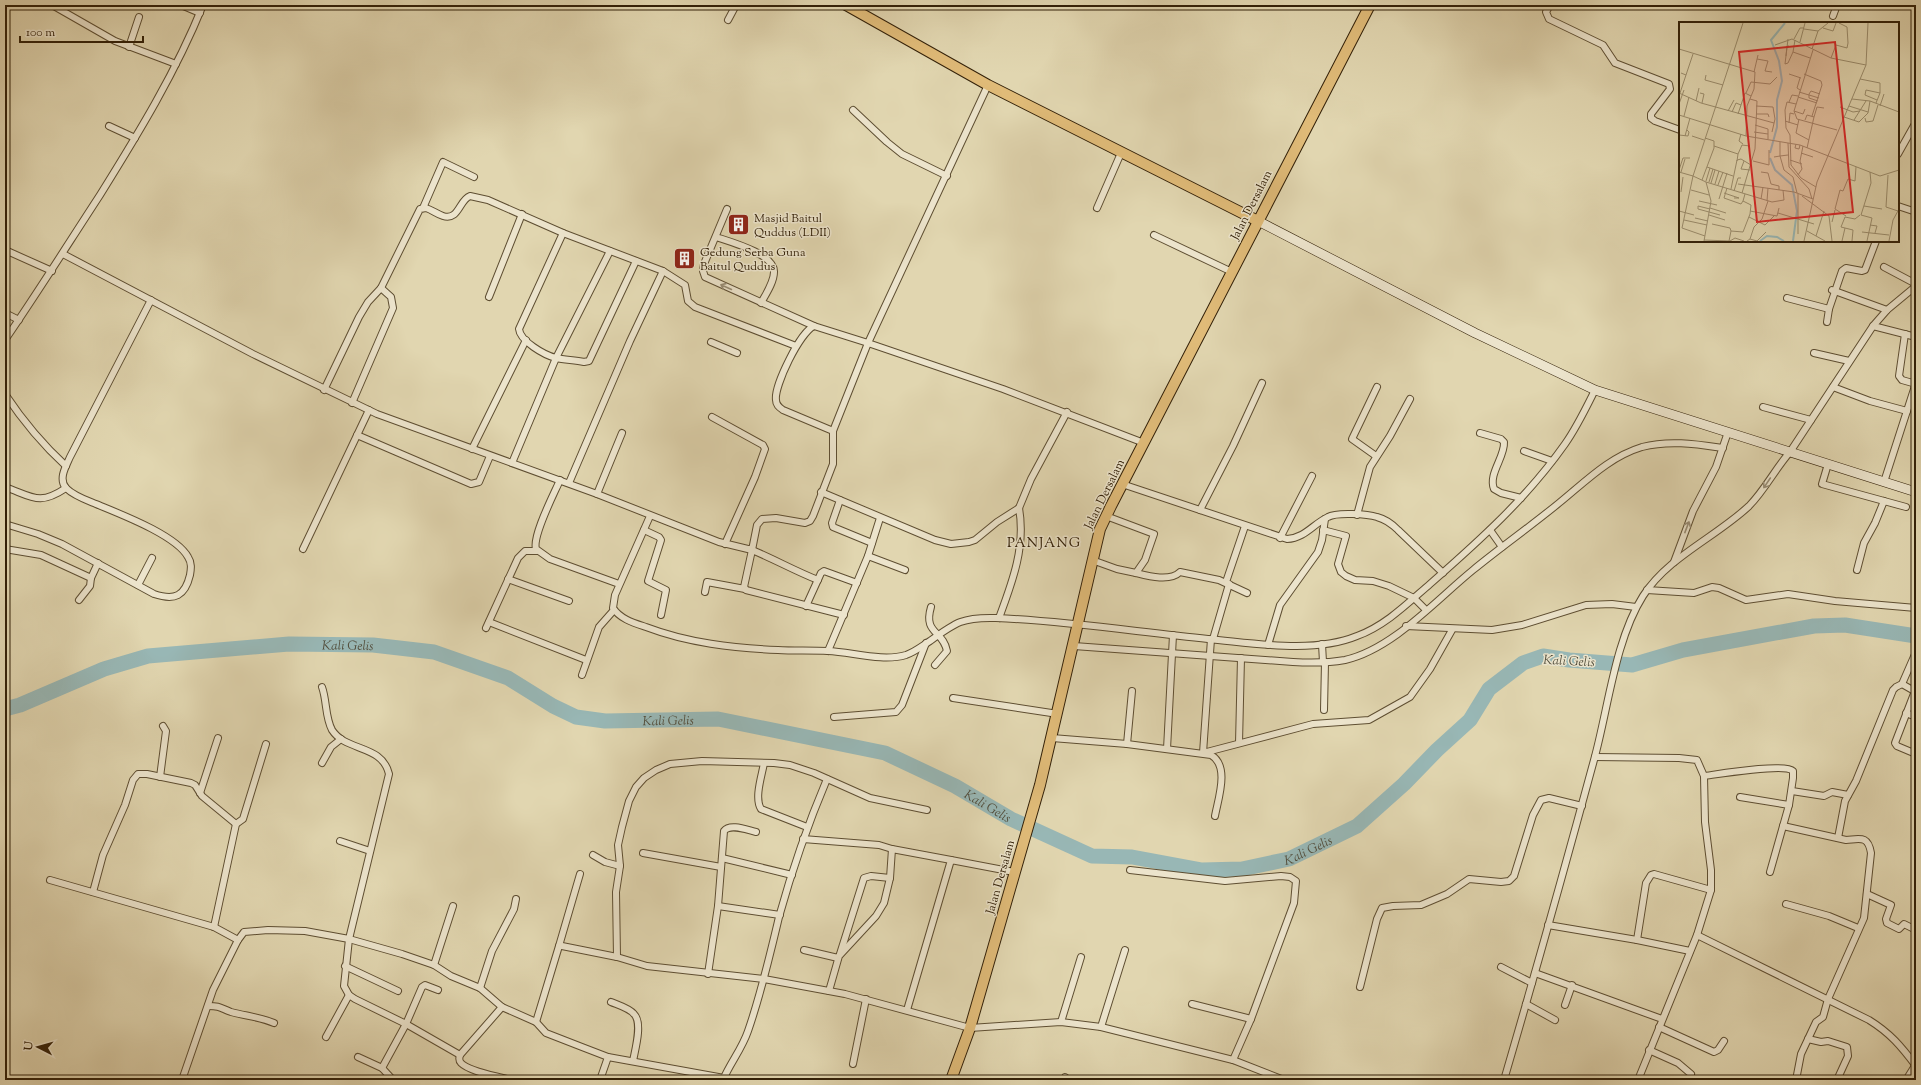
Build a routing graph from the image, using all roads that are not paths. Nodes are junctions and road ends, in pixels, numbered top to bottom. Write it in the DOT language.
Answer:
graph roads {
  1 [pos="52,5"];
  2 [pos="181,5"];
  3 [pos="202,5"];
  4 [pos="736,5"];
  5 [pos="846,5"];
  6 [pos="1370,5"];
  7 [pos="1550,5"];
  8 [pos="1837,5"];
  9 [pos="200,12"];
  10 [pos="1833,16"];
  11 [pos="139,17"];
  12 [pos="728,20"];
  13 [pos="129,47"];
  14 [pos="176,64"];
  15 [pos="988,85"];
  16 [pos="853,110"];
  17 [pos="1916,122"];
  18 [pos="109,126"];
  19 [pos="1679,130"];
  20 [pos="136,138"];
  21 [pos="1899,152"];
  22 [pos="1120,153"];
  23 [pos="947,176"];
  24 [pos="474,177"];
  25 [pos="1899,206"];
  26 [pos="423,208"];
  27 [pos="1097,208"];
  28 [pos="727,209"];
  29 [pos="1916,212"];
  30 [pos="522,214"];
  31 [pos="1258,221"];
  32 [pos="563,233"];
  33 [pos="1154,235"];
  34 [pos="716,237"];
  35 [pos="1876,242"];
  36 [pos="5,250"];
  37 [pos="610,251"];
  38 [pos="63,254"];
  39 [pos="636,262"];
  40 [pos="1884,267"];
  41 [pos="662,271"];
  42 [pos="52,272"];
  43 [pos="1232,272"];
  44 [pos="1916,285"];
  45 [pos="381,288"];
  46 [pos="1834,291"];
  47 [pos="489,297"];
  48 [pos="1787,298"];
  49 [pos="151,300"];
  50 [pos="762,303"];
  51 [pos="1829,309"];
  52 [pos="1887,310"];
  53 [pos="5,313"];
  54 [pos="19,320"];
  55 [pos="1827,322"];
  56 [pos="814,326"];
  57 [pos="1873,326"];
  58 [pos="1905,334"];
  59 [pos="1916,337"];
  60 [pos="5,340"];
  61 [pos="526,340"];
  62 [pos="711,342"];
  63 [pos="868,343"];
  64 [pos="796,346"];
  65 [pos="737,353"];
  66 [pos="1814,354"];
  67 [pos="556,358"];
  68 [pos="1849,361"];
  69 [pos="1262,383"];
  70 [pos="1916,384"];
  71 [pos="1377,387"];
  72 [pos="1833,387"];
  73 [pos="324,390"];
  74 [pos="1596,390"];
  75 [pos="5,394"];
  76 [pos="1410,399"];
  77 [pos="352,403"];
  78 [pos="1763,407"];
  79 [pos="369,410"];
  80 [pos="1907,411"];
  81 [pos="1067,412"];
  82 [pos="712,416"];
  83 [pos="1811,420"];
  84 [pos="833,431"];
  85 [pos="1728,432"];
  86 [pos="622,433"];
  87 [pos="1480,433"];
  88 [pos="357,435"];
  89 [pos="1144,443"];
  90 [pos="1723,448"];
  91 [pos="472,449"];
  92 [pos="1524,451"];
  93 [pos="1790,452"];
  94 [pos="490,456"];
  95 [pos="1376,456"];
  96 [pos="1552,461"];
  97 [pos="512,463"];
  98 [pos="1828,464"];
  99 [pos="66,466"];
  100 [pos="1312,476"];
  101 [pos="560,480"];
  102 [pos="1884,482"];
  103 [pos="568,483"];
  104 [pos="1122,484"];
  105 [pos="5,487"];
  106 [pos="66,488"];
  107 [pos="821,492"];
  108 [pos="1916,492"];
  109 [pos="597,494"];
  110 [pos="1521,498"];
  111 [pos="840,500"];
  112 [pos="1884,501"];
  113 [pos="1906,507"];
  114 [pos="1019,508"];
  115 [pos="1200,510"];
  116 [pos="1357,515"];
  117 [pos="650,516"];
  118 [pos="1106,516"];
  119 [pos="880,518"];
  120 [pos="1325,519"];
  121 [pos="5,524"];
  122 [pos="1245,526"];
  123 [pos="644,530"];
  124 [pos="1323,530"];
  125 [pos="1490,530"];
  126 [pos="1280,538"];
  127 [pos="872,543"];
  128 [pos="726,544"];
  129 [pos="1499,544"];
  130 [pos="5,549"];
  131 [pos="303,549"];
  132 [pos="752,550"];
  133 [pos="537,551"];
  134 [pos="868,556"];
  135 [pos="152,558"];
  136 [pos="1092,560"];
  137 [pos="98,563"];
  138 [pos="1673,564"];
  139 [pos="905,570"];
  140 [pos="1857,570"];
  141 [pos="1136,573"];
  142 [pos="1443,573"];
  143 [pos="91,578"];
  144 [pos="508,579"];
  145 [pos="818,580"];
  146 [pos="857,583"];
  147 [pos="1228,583"];
  148 [pos="619,584"];
  149 [pos="138,585"];
  150 [pos="745,589"];
  151 [pos="1647,590"];
  152 [pos="705,592"];
  153 [pos="1247,593"];
  154 [pos="1415,598"];
  155 [pos="79,600"];
  156 [pos="569,601"];
  157 [pos="806,606"];
  158 [pos="931,607"];
  159 [pos="1636,607"];
  160 [pos="1916,608"];
  161 [pos="1425,609"];
  162 [pos="614,610"];
  163 [pos="661,615"];
  164 [pos="844,616"];
  165 [pos="999,618"];
  166 [pos="1078,625"];
  167 [pos="1406,626"];
  168 [pos="1452,630"];
  169 [pos="938,635"];
  170 [pos="1173,638"];
  171 [pos="1212,639"];
  172 [pos="926,643"];
  173 [pos="1074,644"];
  174 [pos="1322,644"];
  175 [pos="1268,645"];
  176 [pos="828,651"];
  177 [pos="1172,652"];
  178 [pos="1916,652"];
  179 [pos="1209,656"];
  180 [pos="1241,658"];
  181 [pos="586,660"];
  182 [pos="1324,662"];
  183 [pos="935,665"];
  184 [pos="582,675"];
  185 [pos="1902,684"];
  186 [pos="322,688"];
  187 [pos="1132,691"];
  188 [pos="1915,691"];
  189 [pos="953,698"];
  190 [pos="1324,710"];
  191 [pos="1906,713"];
  192 [pos="1058,714"];
  193 [pos="834,717"];
  194 [pos="1916,717"];
  195 [pos="163,726"];
  196 [pos="218,738"];
  197 [pos="1052,738"];
  198 [pos="341,739"];
  199 [pos="1239,743"];
  200 [pos="266,744"];
  201 [pos="1127,744"];
  202 [pos="1167,749"];
  203 [pos="1203,753"];
  204 [pos="1916,754"];
  205 [pos="1595,757"];
  206 [pos="322,763"];
  207 [pos="764,763"];
  208 [pos="1704,776"];
  209 [pos="160,777"];
  210 [pos="827,779"];
  211 [pos="1792,791"];
  212 [pos="200,793"];
  213 [pos="1848,795"];
  214 [pos="1740,797"];
  215 [pos="1789,805"];
  216 [pos="1582,806"];
  217 [pos="927,810"];
  218 [pos="1215,816"];
  219 [pos="236,824"];
  220 [pos="1783,826"];
  221 [pos="807,827"];
  222 [pos="756,832"];
  223 [pos="1838,838"];
  224 [pos="803,839"];
  225 [pos="340,841"];
  226 [pos="892,849"];
  227 [pos="370,851"];
  228 [pos="643,853"];
  229 [pos="593,855"];
  230 [pos="722,858"];
  231 [pos="950,860"];
  232 [pos="620,866"];
  233 [pos="721,867"];
  234 [pos="1130,870"];
  235 [pos="1014,872"];
  236 [pos="1770,872"];
  237 [pos="580,874"];
  238 [pos="792,875"];
  239 [pos="890,878"];
  240 [pos="50,880"];
  241 [pos="1711,890"];
  242 [pos="93,892"];
  243 [pos="1867,894"];
  244 [pos="516,898"];
  245 [pos="1786,904"];
  246 [pos="453,906"];
  247 [pos="718,906"];
  248 [pos="780,915"];
  249 [pos="1548,925"];
  250 [pos="214,926"];
  251 [pos="1858,928"];
  252 [pos="1916,930"];
  253 [pos="1697,935"];
  254 [pos="350,939"];
  255 [pos="238,940"];
  256 [pos="1637,940"];
  257 [pos="560,946"];
  258 [pos="804,950"];
  259 [pos="1125,950"];
  260 [pos="1690,951"];
  261 [pos="617,957"];
  262 [pos="839,957"];
  263 [pos="1081,957"];
  264 [pos="434,965"];
  265 [pos="345,966"];
  266 [pos="1501,967"];
  267 [pos="1535,973"];
  268 [pos="708,974"];
  269 [pos="764,979"];
  270 [pos="1532,983"];
  271 [pos="1572,985"];
  272 [pos="1360,987"];
  273 [pos="480,988"];
  274 [pos="438,990"];
  275 [pos="398,991"];
  276 [pos="829,991"];
  277 [pos="349,995"];
  278 [pos="866,999"];
  279 [pos="1828,999"];
  280 [pos="611,1002"];
  281 [pos="1192,1004"];
  282 [pos="1526,1004"];
  283 [pos="1565,1005"];
  284 [pos="208,1006"];
  285 [pos="502,1007"];
  286 [pos="907,1010"];
  287 [pos="1251,1019"];
  288 [pos="1662,1019"];
  289 [pos="1555,1020"];
  290 [pos="536,1022"];
  291 [pos="1061,1022"];
  292 [pos="274,1023"];
  293 [pos="406,1024"];
  294 [pos="1101,1026"];
  295 [pos="1659,1027"];
  296 [pos="970,1028"];
  297 [pos="326,1037"];
  298 [pos="1808,1039"];
  299 [pos="1724,1041"];
  300 [pos="1649,1050"];
  301 [pos="460,1054"];
  302 [pos="358,1057"];
  303 [pos="608,1057"];
  304 [pos="1233,1060"];
  305 [pos="633,1061"];
  306 [pos="853,1064"];
  307 [pos="1916,1065"];
  308 [pos="382,1068"];
  309 [pos="1691,1074"];
  310 [pos="724,1079"];
  311 [pos="1281,1079"];
  312 [pos="182,1080"];
  313 [pos="393,1080"];
  314 [pos="510,1080"];
  315 [pos="600,1080"];
  316 [pos="735,1080"];
  317 [pos="951,1080"];
  318 [pos="1504,1080"];
  319 [pos="1638,1080"];
  320 [pos="1796,1080"];
  321 [pos="1837,1080"];
  322 [pos="1906,1080"];
  1 -- 13 [label="street"];
  2 -- 9 [label="street"];
  3 -- 9 [label="street"];
  4 -- 12 [label="street"];
  5 -- 15 [label="main road"];
  6 -- 31 [label="main road, Jalan Dersalam"];
  7 -- 19 [label="street"];
  8 -- 10 [label="street"];
  9 -- 14 [label="street"];
  11 -- 13 [label="street"];
  13 -- 14 [label="street"];
  14 -- 20 [label="street"];
  15 -- 22 [label="main road"];
  15 -- 23 [label="street"];
  16 -- 23 [label="street"];
  17 -- 21 [label="street"];
  18 -- 20 [label="street"];
  20 -- 38 [label="street"];
  22 -- 27 [label="street"];
  22 -- 31 [label="main road"];
  23 -- 63 [label="street"];
  24 -- 26 [label="street"];
  25 -- 29 [label="street"];
  26 -- 30 [label="street"];
  26 -- 45 [label="street"];
  28 -- 34 [label="street"];
  30 -- 32 [label="street"];
  30 -- 47 [label="street"];
  31 -- 43 [label="main road, Jalan Dersalam"];
  31 -- 74 [label="main road"];
  32 -- 37 [label="street"];
  32 -- 61 [label="street"];
  33 -- 43 [label="street"];
  34 -- 50 [label="street"];
  50 -- 34 [label="street, one-way"];
  35 -- 46 [label="street"];
  36 -- 42 [label="street"];
  37 -- 39 [label="street"];
  37 -- 67 [label="street"];
  38 -- 42 [label="street"];
  38 -- 49 [label="street"];
  39 -- 41 [label="street"];
  39 -- 67 [label="street"];
  40 -- 44 [label="street"];
  41 -- 64 [label="street"];
  41 -- 103 [label="street"];
  42 -- 54 [label="street"];
  43 -- 89 [label="main road, Jalan Dersalam"];
  44 -- 52 [label="street"];
  45 -- 73 [label="street"];
  45 -- 77 [label="street"];
  46 -- 51 [label="street"];
  46 -- 52 [label="street"];
  48 -- 51 [label="street"];
  49 -- 73 [label="street"];
  49 -- 99 [label="street"];
  50 -- 56 [label="street"];
  51 -- 55 [label="street"];
  52 -- 57 [label="street"];
  53 -- 54 [label="street"];
  54 -- 60 [label="street"];
  56 -- 63 [label="street"];
  56 -- 64 [label="street"];
  57 -- 58 [label="street"];
  57 -- 68 [label="street"];
  58 -- 59 [label="street"];
  58 -- 70 [label="street"];
  61 -- 67 [label="street"];
  61 -- 91 [label="street"];
  62 -- 65 [label="street"];
  63 -- 81 [label="street"];
  63 -- 84 [label="street"];
  64 -- 84 [label="street"];
  66 -- 68 [label="street"];
  67 -- 97 [label="street"];
  68 -- 72 [label="street"];
  69 -- 115 [label="street"];
  70 -- 80 [label="street"];
  71 -- 95 [label="street"];
  72 -- 80 [label="street"];
  72 -- 83 [label="street"];
  73 -- 77 [label="street"];
  74 -- 85 [label="main road"];
  74 -- 96 [label="street"];
  75 -- 99 [label="street"];
  76 -- 95 [label="street"];
  77 -- 79 [label="street"];
  78 -- 83 [label="street"];
  79 -- 88 [label="street"];
  79 -- 91 [label="street"];
  80 -- 102 [label="street"];
  81 -- 89 [label="street"];
  81 -- 114 [label="street"];
  82 -- 128 [label="street"];
  83 -- 93 [label="street"];
  84 -- 107 [label="street"];
  85 -- 90 [label="street"];
  85 -- 93 [label="main road"];
  86 -- 109 [label="street"];
  87 -- 110 [label="street"];
  88 -- 94 [label="street"];
  88 -- 131 [label="street"];
  89 -- 104 [label="main road, Jalan Dersalam"];
  90 -- 129 [label="street"];
  138 -- 90 [label="street, one-way"];
  91 -- 94 [label="street"];
  92 -- 96 [label="street"];
  93 -- 98 [label="main road"];
  93 -- 138 [label="street, one-way"];
  94 -- 97 [label="street"];
  95 -- 116 [label="street"];
  96 -- 110 [label="street"];
  97 -- 101 [label="street"];
  98 -- 102 [label="main road"];
  98 -- 112 [label="street"];
  99 -- 106 [label="street"];
  100 -- 126 [label="street"];
  101 -- 103 [label="street"];
  101 -- 133 [label="street"];
  102 -- 108 [label="main road"];
  103 -- 109 [label="street"];
  104 -- 115 [label="street"];
  104 -- 118 [label="main road, Jalan Dersalam"];
  105 -- 106 [label="street"];
  106 -- 149 [label="street"];
  107 -- 111 [label="street"];
  107 -- 132 [label="street"];
  109 -- 117 [label="street"];
  110 -- 125 [label="street"];
  111 -- 119 [label="street"];
  111 -- 127 [label="street"];
  112 -- 113 [label="street"];
  112 -- 140 [label="street"];
  114 -- 119 [label="street"];
  114 -- 165 [label="street"];
  115 -- 122 [label="street"];
  116 -- 120 [label="street"];
  116 -- 142 [label="street"];
  117 -- 123 [label="street"];
  117 -- 128 [label="street"];
  118 -- 136 [label="main road, Jalan Dersalam"];
  118 -- 141 [label="street"];
  119 -- 127 [label="street"];
  120 -- 124 [label="street"];
  120 -- 126 [label="street"];
  121 -- 137 [label="street"];
  122 -- 126 [label="street"];
  122 -- 147 [label="street"];
  123 -- 148 [label="street"];
  123 -- 163 [label="street"];
  124 -- 154 [label="street"];
  124 -- 175 [label="street"];
  125 -- 129 [label="street"];
  125 -- 142 [label="street"];
  127 -- 134 [label="street"];
  128 -- 132 [label="street"];
  129 -- 161 [label="street"];
  130 -- 143 [label="street"];
  132 -- 145 [label="street"];
  132 -- 150 [label="street"];
  133 -- 144 [label="street"];
  133 -- 148 [label="street"];
  134 -- 139 [label="street"];
  134 -- 146 [label="street"];
  135 -- 149 [label="street"];
  136 -- 141 [label="street"];
  136 -- 166 [label="main road, Jalan Dersalam"];
  137 -- 143 [label="street"];
  137 -- 149 [label="street"];
  138 -- 151 [label="street"];
  141 -- 147 [label="street"];
  142 -- 154 [label="street"];
  143 -- 155 [label="street"];
  144 -- 156 [label="street"];
  144 -- 181 [label="street"];
  145 -- 146 [label="street"];
  145 -- 157 [label="street"];
  146 -- 164 [label="street"];
  147 -- 153 [label="street"];
  147 -- 171 [label="street"];
  148 -- 162 [label="street"];
  150 -- 152 [label="street"];
  150 -- 157 [label="street"];
  151 -- 159 [label="street"];
  151 -- 160 [label="street"];
  154 -- 161 [label="street"];
  154 -- 174 [label="street"];
  157 -- 164 [label="street"];
  158 -- 169 [label="street"];
  159 -- 168 [label="street"];
  159 -- 205 [label="street"];
  161 -- 167 [label="street"];
  162 -- 176 [label="street"];
  162 -- 181 [label="street"];
  164 -- 176 [label="street"];
  165 -- 166 [label="street"];
  165 -- 169 [label="street"];
  166 -- 170 [label="street"];
  166 -- 173 [label="main road, Jalan Dersalam"];
  167 -- 168 [label="street"];
  167 -- 182 [label="street"];
  168 -- 199 [label="street"];
  169 -- 172 [label="street"];
  169 -- 183 [label="street"];
  170 -- 171 [label="street"];
  170 -- 177 [label="street"];
  171 -- 175 [label="street"];
  171 -- 179 [label="street"];
  172 -- 176 [label="street"];
  172 -- 193 [label="street"];
  173 -- 177 [label="street"];
  173 -- 192 [label="main road, Jalan Dersalam"];
  174 -- 175 [label="street"];
  174 -- 182 [label="street"];
  177 -- 179 [label="street"];
  177 -- 202 [label="street"];
  178 -- 185 [label="street"];
  179 -- 180 [label="street"];
  179 -- 203 [label="street"];
  180 -- 182 [label="street"];
  180 -- 199 [label="street"];
  181 -- 184 [label="street"];
  182 -- 190 [label="street"];
  185 -- 188 [label="street"];
  185 -- 213 [label="street"];
  186 -- 198 [label="street"];
  187 -- 201 [label="street"];
  188 -- 191 [label="street"];
  189 -- 192 [label="street"];
  191 -- 194 [label="street"];
  191 -- 204 [label="street"];
  192 -- 197 [label="main road, Jalan Dersalam"];
  195 -- 209 [label="street"];
  196 -- 212 [label="street"];
  197 -- 201 [label="street"];
  197 -- 235 [label="main road, Jalan Dersalam"];
  198 -- 206 [label="street"];
  198 -- 227 [label="street"];
  199 -- 203 [label="street"];
  200 -- 219 [label="street"];
  201 -- 202 [label="street"];
  202 -- 203 [label="street"];
  203 -- 218 [label="street"];
  205 -- 208 [label="street"];
  205 -- 216 [label="street"];
  207 -- 210 [label="street"];
  207 -- 221 [label="street"];
  207 -- 232 [label="street"];
  208 -- 211 [label="street"];
  208 -- 241 [label="street"];
  209 -- 212 [label="street"];
  209 -- 242 [label="street"];
  210 -- 217 [label="street"];
  210 -- 221 [label="street"];
  211 -- 213 [label="street"];
  211 -- 215 [label="street"];
  212 -- 219 [label="street"];
  213 -- 223 [label="street"];
  214 -- 215 [label="street"];
  215 -- 220 [label="street"];
  216 -- 249 [label="street"];
  216 -- 272 [label="street"];
  219 -- 250 [label="street"];
  220 -- 223 [label="street"];
  220 -- 236 [label="street"];
  221 -- 224 [label="street"];
  222 -- 230 [label="street"];
  223 -- 243 [label="street"];
  224 -- 226 [label="street"];
  224 -- 238 [label="street"];
  225 -- 227 [label="street"];
  226 -- 231 [label="street"];
  226 -- 239 [label="street"];
  227 -- 254 [label="street"];
  228 -- 233 [label="street"];
  229 -- 232 [label="street"];
  230 -- 233 [label="street"];
  230 -- 238 [label="street"];
  231 -- 235 [label="street"];
  231 -- 286 [label="street"];
  232 -- 261 [label="street"];
  233 -- 247 [label="street"];
  234 -- 287 [label="street"];
  235 -- 296 [label="main road, Jalan Dersalam"];
  237 -- 257 [label="street"];
  238 -- 248 [label="street"];
  239 -- 262 [label="street"];
  239 -- 262 [label="street"];
  240 -- 242 [label="street"];
  241 -- 253 [label="street"];
  241 -- 256 [label="street"];
  242 -- 250 [label="street"];
  243 -- 251 [label="street"];
  243 -- 252 [label="street"];
  244 -- 273 [label="street"];
  245 -- 251 [label="street"];
  246 -- 264 [label="street"];
  247 -- 248 [label="street"];
  247 -- 268 [label="street"];
  248 -- 269 [label="street"];
  249 -- 256 [label="street"];
  249 -- 267 [label="street"];
  250 -- 255 [label="street"];
  251 -- 279 [label="street"];
  253 -- 260 [label="street"];
  253 -- 279 [label="street"];
  254 -- 255 [label="street"];
  254 -- 264 [label="street"];
  254 -- 265 [label="street"];
  255 -- 284 [label="street"];
  256 -- 260 [label="street"];
  257 -- 261 [label="street"];
  257 -- 290 [label="street"];
  258 -- 262 [label="street"];
  259 -- 294 [label="street"];
  260 -- 288 [label="street"];
  261 -- 268 [label="street"];
  262 -- 276 [label="street"];
  263 -- 291 [label="street"];
  264 -- 273 [label="street"];
  265 -- 275 [label="street"];
  265 -- 277 [label="street"];
  266 -- 270 [label="street"];
  267 -- 270 [label="street"];
  267 -- 271 [label="street"];
  268 -- 269 [label="street"];
  269 -- 276 [label="street"];
  269 -- 310 [label="street"];
  270 -- 282 [label="street"];
  271 -- 283 [label="street"];
  271 -- 288 [label="street"];
  273 -- 285 [label="street"];
  274 -- 293 [label="street"];
  276 -- 278 [label="street"];
  277 -- 293 [label="street"];
  277 -- 297 [label="street"];
  278 -- 286 [label="street"];
  278 -- 306 [label="street"];
  279 -- 298 [label="street"];
  279 -- 307 [label="street"];
  280 -- 305 [label="street"];
  281 -- 287 [label="street"];
  282 -- 289 [label="street"];
  282 -- 318 [label="street"];
  284 -- 292 [label="street"];
  284 -- 312 [label="street"];
  285 -- 290 [label="street"];
  285 -- 301 [label="street"];
  286 -- 296 [label="street"];
  287 -- 304 [label="street"];
  288 -- 295 [label="street"];
  290 -- 303 [label="street"];
  291 -- 294 [label="street"];
  291 -- 296 [label="street"];
  293 -- 301 [label="street"];
  293 -- 308 [label="street"];
  294 -- 304 [label="street"];
  295 -- 299 [label="street"];
  295 -- 300 [label="street"];
  296 -- 317 [label="main road, Jalan Dersalam"];
  298 -- 320 [label="street"];
  298 -- 321 [label="street"];
  300 -- 309 [label="street"];
  300 -- 319 [label="street"];
  301 -- 314 [label="street"];
  302 -- 308 [label="street"];
  303 -- 305 [label="street"];
  303 -- 315 [label="street"];
  304 -- 311 [label="street"];
  305 -- 310 [label="street"];
  307 -- 322 [label="street"];
  308 -- 313 [label="street"];
  310 -- 316 [label="street"];
}
